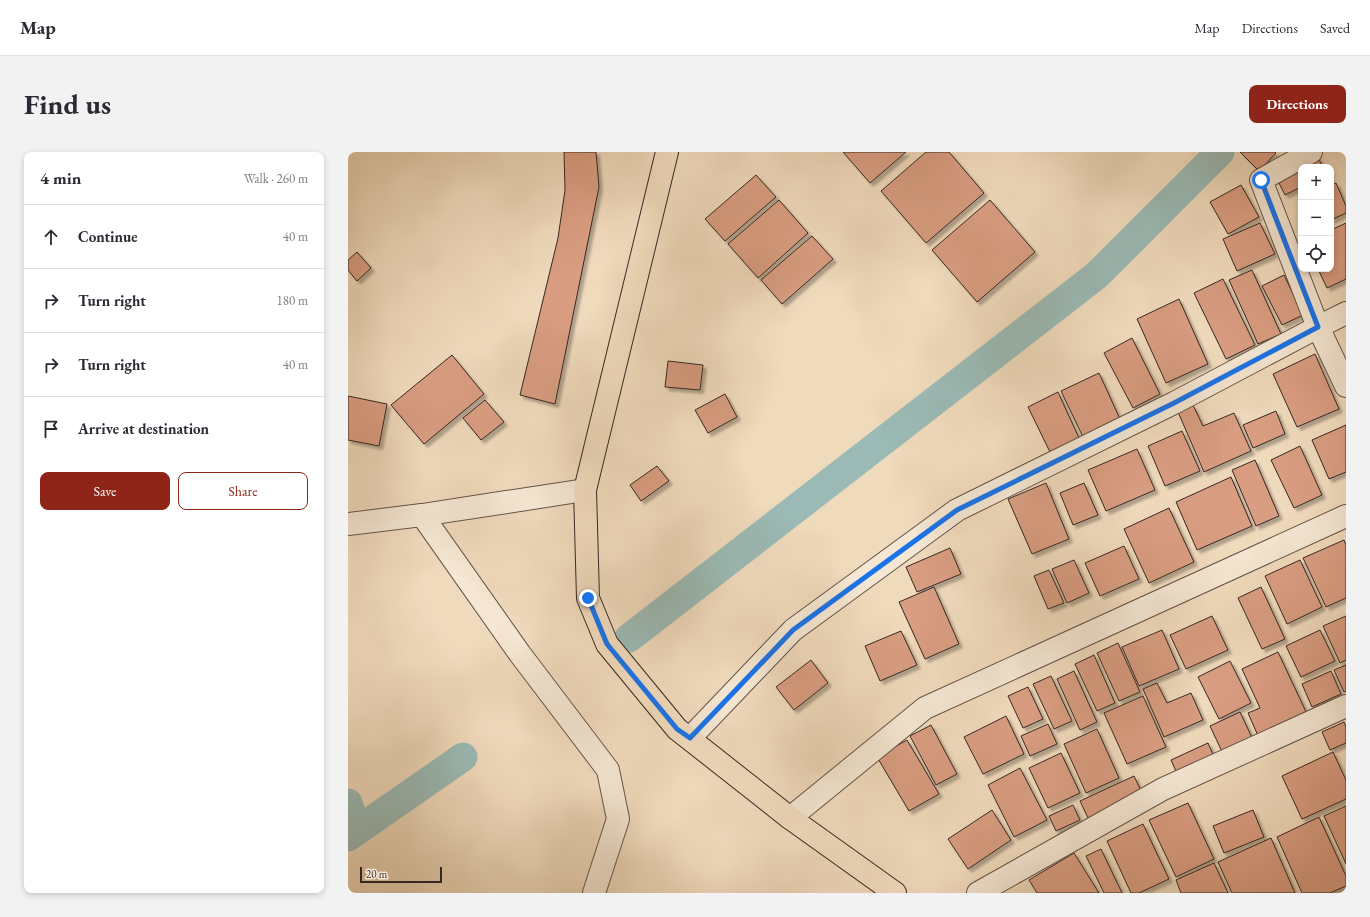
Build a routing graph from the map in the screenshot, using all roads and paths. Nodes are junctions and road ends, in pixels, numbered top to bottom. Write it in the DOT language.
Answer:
graph roads {
  1 [pos="668,152"];
  2 [pos="1311,152"];
  3 [pos="1346,313"];
  4 [pos="1318,327"];
  5 [pos="1346,386"];
  6 [pos="585,490"];
  7 [pos="422,515"];
  8 [pos="1346,516"];
  9 [pos="348,524"];
  10 [pos="1346,706"];
  11 [pos="690,738"];
  12 [pos="790,818"];
  13 [pos="594,893"];
  14 [pos="895,893"];
  15 [pos="978,893"];
  1 -- 6 [label="main road"];
  2 -- 4 [label="street"];
  3 -- 4 [label="street"];
  4 -- 5 [label="street"];
  4 -- 11 [label="street"];
  6 -- 7 [label="street"];
  6 -- 11 [label="main road"];
  7 -- 9 [label="street"];
  7 -- 13 [label="street"];
  8 -- 12 [label="street"];
  10 -- 15 [label="street"];
  11 -- 12 [label="main road"];
  12 -- 14 [label="main road"];
}
